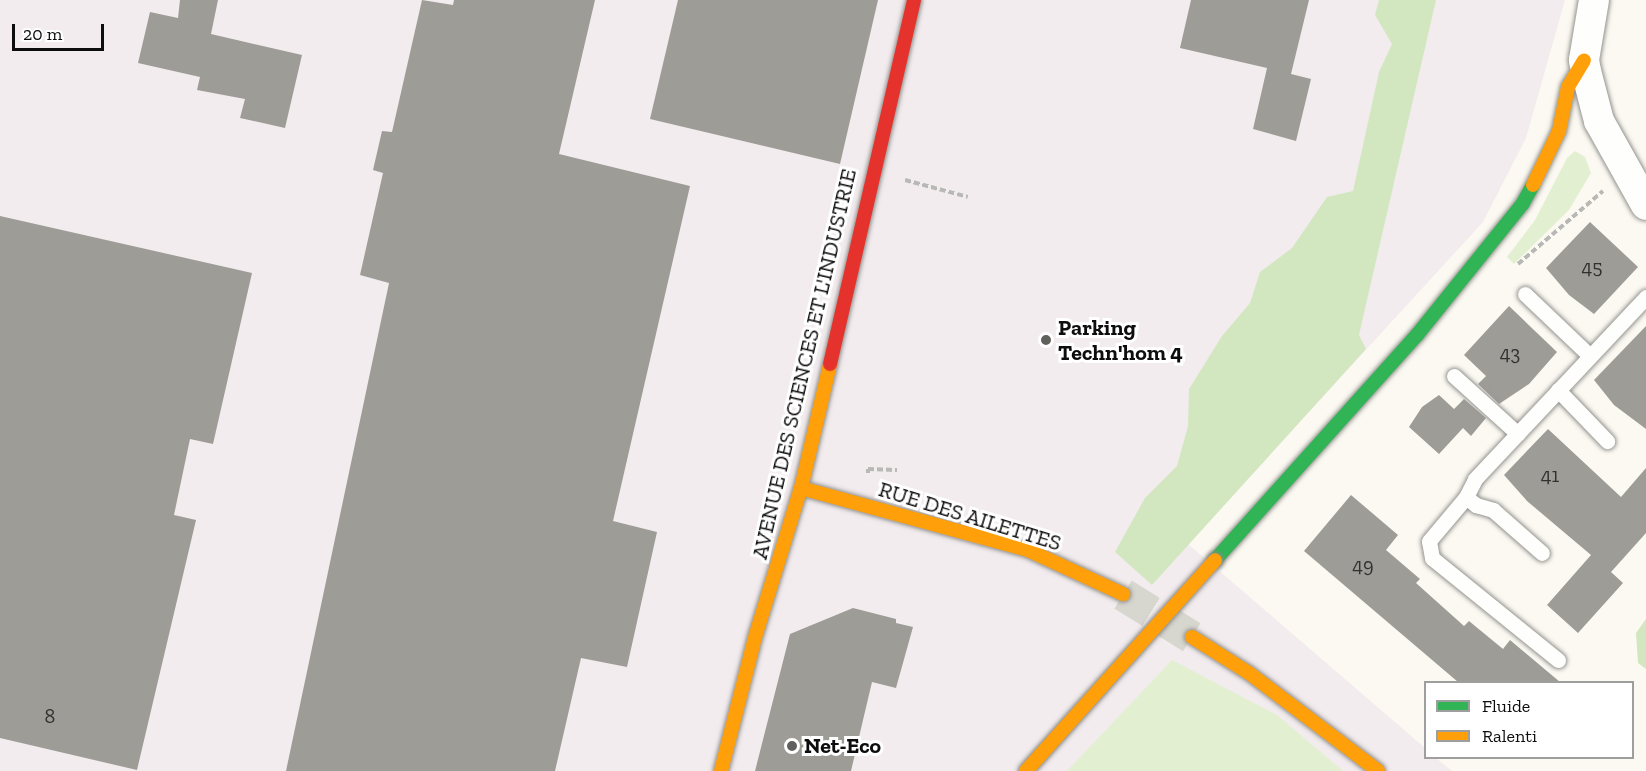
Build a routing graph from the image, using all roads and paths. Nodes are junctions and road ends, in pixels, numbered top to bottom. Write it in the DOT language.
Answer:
graph roads {
  1 [pos="914,0"];
  2 [pos="1594,0"];
  3 [pos="1584,60"];
  4 [pos="916,184"];
  5 [pos="968,197"];
  6 [pos="1646,205"];
  7 [pos="1525,294"];
  8 [pos="1646,297"];
  9 [pos="1589,355"];
  10 [pos="1454,376"];
  11 [pos="1558,390"];
  12 [pos="1518,434"];
  13 [pos="1607,441"];
  14 [pos="883,469"];
  15 [pos="897,470"];
  16 [pos="801,488"];
  17 [pos="1466,496"];
  18 [pos="1542,553"];
  19 [pos="1123,594"];
  20 [pos="1192,637"];
  21 [pos="1558,660"];
  22 [pos="721,771"];
  23 [pos="1026,771"];
  24 [pos="1378,771"];
  1 -- 16 [label="street, AVENUE DES SCIENCES ET L'INDUSTRIE"];
  2 -- 3 [label="street"];
  3 -- 6 [label="street"];
  3 -- 23 [label="street, bridge"];
  4 -- 5 [label="path"];
  7 -- 9 [label="lane"];
  8 -- 9 [label="lane"];
  9 -- 11 [label="lane"];
  10 -- 12 [label="lane"];
  11 -- 12 [label="lane"];
  11 -- 13 [label="lane"];
  12 -- 17 [label="lane"];
  14 -- 15 [label="path"];
  16 -- 19 [label="street, RUE DES AILETTES"];
  16 -- 22 [label="street, AVENUE DES SCIENCES ET L'INDUSTRIE"];
  17 -- 18 [label="lane"];
  17 -- 21 [label="lane"];
  20 -- 24 [label="street"];
}
